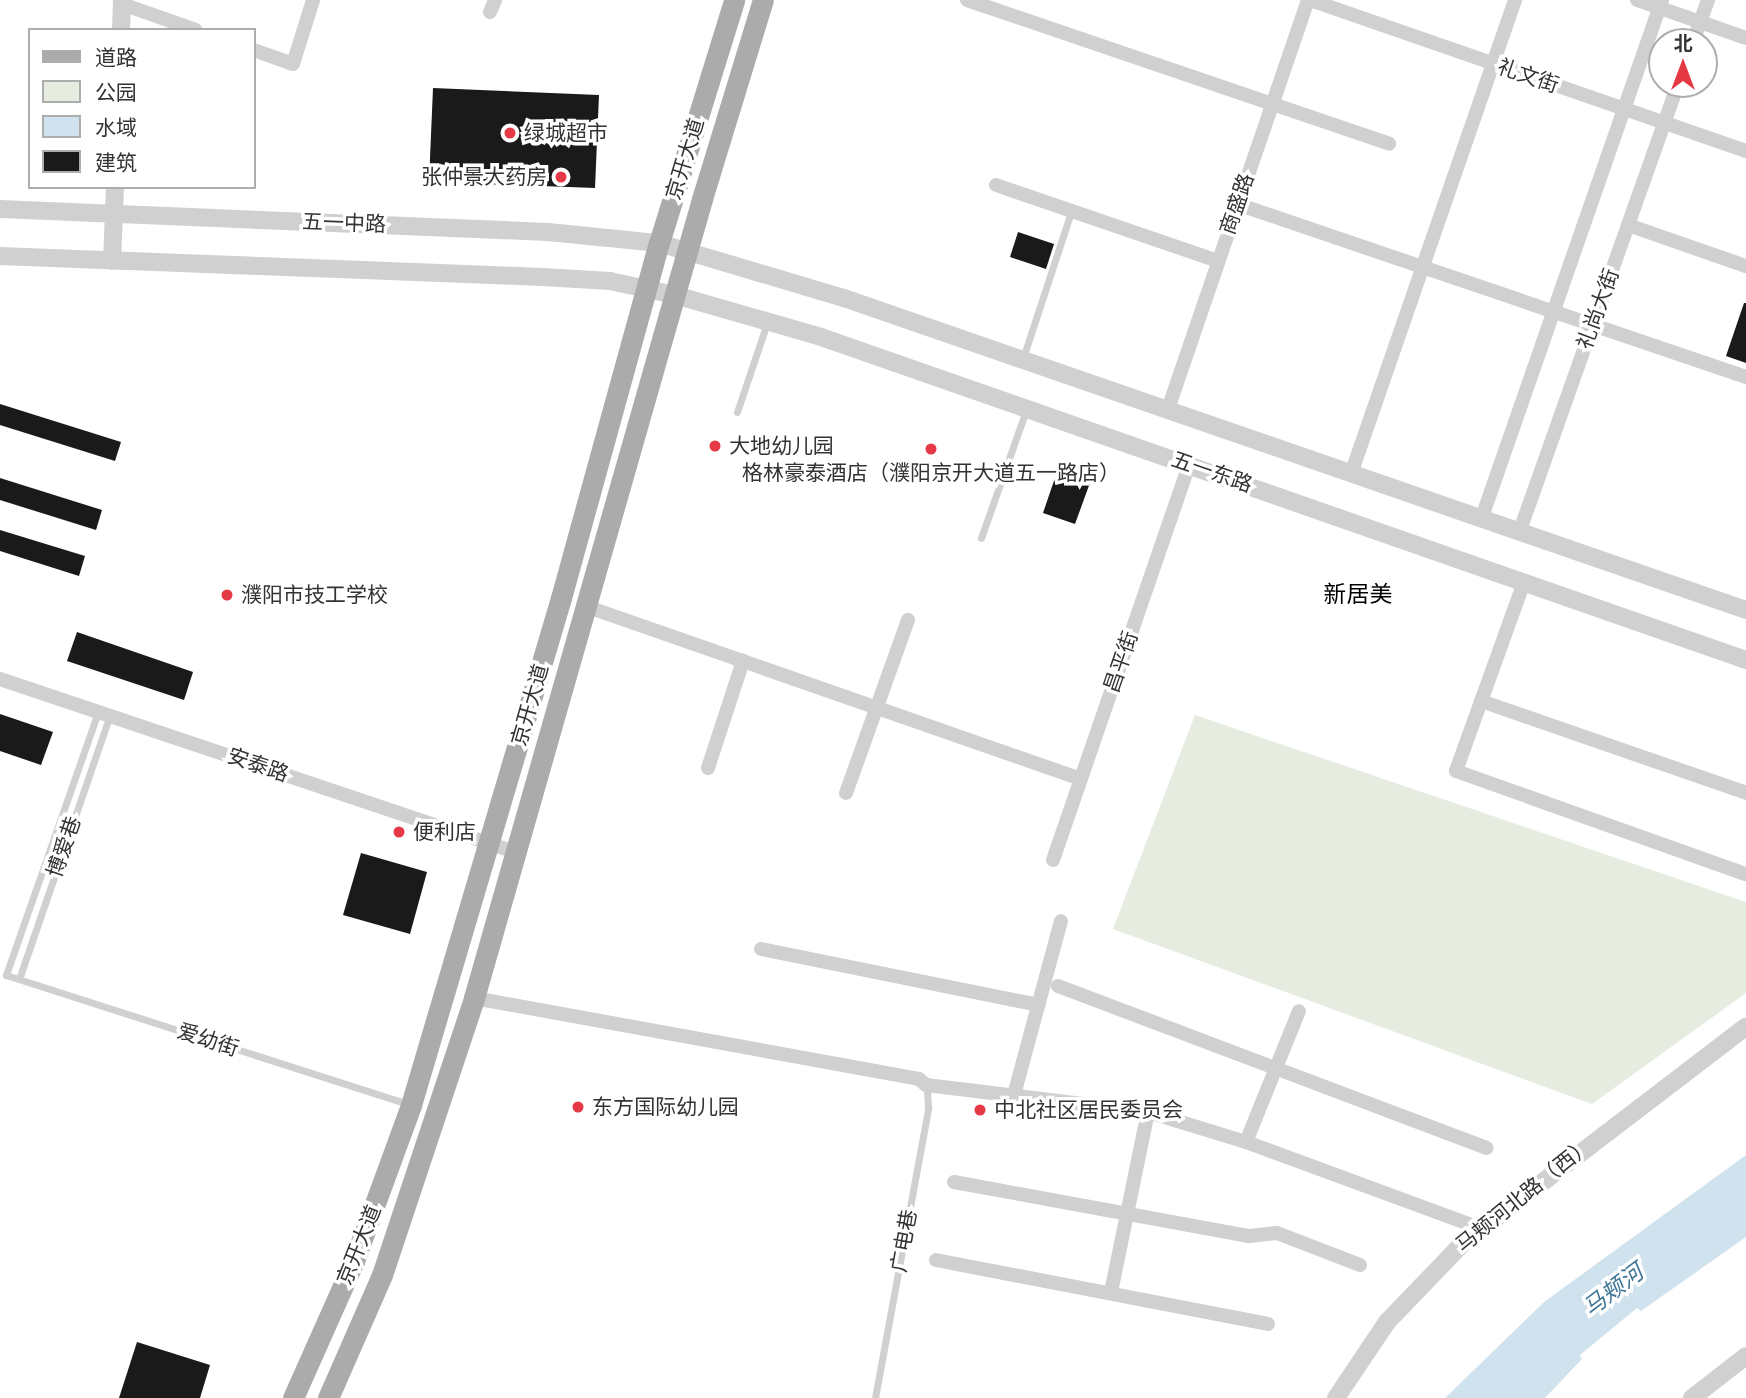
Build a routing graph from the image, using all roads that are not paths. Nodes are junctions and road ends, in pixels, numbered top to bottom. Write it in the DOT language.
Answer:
graph roads {
  1 [pos="313,0"];
  2 [pos="734,0"];
  3 [pos="763,0"];
  4 [pos="967,0"];
  5 [pos="1309,0"];
  6 [pos="1515,0"];
  7 [pos="1637,0"];
  8 [pos="1708,0"];
  9 [pos="122,2"];
  10 [pos="1661,4"];
  11 [pos="1700,22"];
  12 [pos="121,28"];
  13 [pos="191,28"];
  14 [pos="1698,28"];
  15 [pos="1746,38"];
  16 [pos="256,51"];
  17 [pos="1493,64"];
  18 [pos="1673,98"];
  19 [pos="1272,103"];
  20 [pos="1624,110"];
  21 [pos="1664,124"];
  22 [pos="1389,144"];
  23 [pos="1746,151"];
  24 [pos="996,185"];
  25 [pos="115,189"];
  26 [pos="1237,204"];
  27 [pos="0,209"];
  28 [pos="1071,212"];
  29 [pos="114,214"];
  30 [pos="1628,225"];
  31 [pos="659,243"];
  32 [pos="688,250"];
  33 [pos="0,256"];
  34 [pos="113,261"];
  35 [pos="1217,261"];
  36 [pos="1746,266"];
  37 [pos="1423,268"];
  38 [pos="646,288"];
  39 [pos="674,295"];
  40 [pos="1554,312"];
  41 [pos="768,320"];
  42 [pos="1592,325"];
  43 [pos="1022,360"];
  44 [pos="1746,377"];
  45 [pos="1027,408"];
  46 [pos="1168,410"];
  47 [pos="737,412"];
  48 [pos="1189,464"];
  49 [pos="1351,474"];
  50 [pos="1481,520"];
  51 [pos="1519,533"];
  52 [pos="981,538"];
  53 [pos="1524,582"];
  54 [pos="585,606"];
  55 [pos="1746,610"];
  56 [pos="908,620"];
  57 [pos="1746,660"];
  58 [pos="743,661"];
  59 [pos="0,678"];
  60 [pos="1481,701"];
  61 [pos="876,708"];
  62 [pos="104,714"];
  63 [pos="708,768"];
  64 [pos="1081,779"];
  65 [pos="846,793"];
  66 [pos="1746,793"];
  67 [pos="489,844"];
  68 [pos="515,852"];
  69 [pos="1054,860"];
  70 [pos="1746,874"];
  71 [pos="1061,921"];
  72 [pos="761,949"];
  73 [pos="6,975"];
  74 [pos="19,979"];
  75 [pos="1058,986"];
  76 [pos="474,998"];
  77 [pos="1038,1005"];
  78 [pos="1299,1011"];
  79 [pos="1746,1027"];
  80 [pos="1276,1068"];
  81 [pos="926,1085"];
  82 [pos="1014,1095"];
  83 [pos="411,1105"];
  84 [pos="1148,1112"];
  85 [pos="1246,1142"];
  86 [pos="1486,1148"];
  87 [pos="954,1182"];
  88 [pos="1128,1214"];
  89 [pos="1480,1228"];
  90 [pos="936,1260"];
  91 [pos="1360,1265"];
  92 [pos="1111,1292"];
  93 [pos="1268,1324"];
  94 [pos="1746,1356"];
  95 [pos="293,1398"];
  96 [pos="328,1398"];
  97 [pos="875,1398"];
  98 [pos="1336,1398"];
  99 [pos="1692,1398"];
  1 -- 16 [label="street"];
  2 -- 31 [label="main road, 京开大道"];
  3 -- 32 [label="main road, 京开大道"];
  4 -- 19 [label="street"];
  5 -- 17 [label="street, 礼文街"];
  5 -- 19 [label="street, 商盛路"];
  6 -- 17 [label="street"];
  7 -- 10 [label="street"];
  8 -- 11 [label="street"];
  9 -- 12 [label="street"];
  9 -- 13 [label="street"];
  10 -- 11 [label="street"];
  10 -- 20 [label="street"];
  11 -- 14 [label="street"];
  11 -- 15 [label="street"];
  17 -- 20 [label="street, 礼文街"];
  17 -- 37 [label="street"];
  18 -- 21 [label="street, 礼尚大街"];
  19 -- 22 [label="street"];
  19 -- 26 [label="street, 商盛路"];
  20 -- 21 [label="street, 礼文街"];
  20 -- 40 [label="street"];
  21 -- 23 [label="street, 礼文街"];
  21 -- 30 [label="street, 礼尚大街"];
  24 -- 28 [label="street"];
  25 -- 29 [label="street"];
  26 -- 35 [label="street, 商盛路"];
  26 -- 37 [label="street"];
  27 -- 29 [label="street, 五一中路"];
  28 -- 35 [label="street"];
  28 -- 43 [label="lane"];
  29 -- 31 [label="street, 五一中路"];
  29 -- 34 [label="street"];
  30 -- 36 [label="street"];
  30 -- 42 [label="street, 礼尚大街"];
  31 -- 32 [label="street, 五一中路"];
  31 -- 38 [label="main road, 京开大道"];
  32 -- 39 [label="main road, 京开大道"];
  32 -- 43 [label="street, 五一东路"];
  33 -- 34 [label="street"];
  34 -- 38 [label="street"];
  35 -- 46 [label="street, 商盛路"];
  37 -- 40 [label="street"];
  37 -- 49 [label="street"];
  38 -- 39 [label="street"];
  38 -- 67 [label="main road, 京开大道"];
  39 -- 41 [label="street, 五一东路"];
  39 -- 54 [label="main road, 京开大道"];
  40 -- 42 [label="street"];
  40 -- 50 [label="street"];
  41 -- 45 [label="street, 五一东路"];
  41 -- 47 [label="lane"];
  42 -- 44 [label="street"];
  42 -- 51 [label="street, 礼尚大街"];
  43 -- 46 [label="street, 五一东路"];
  45 -- 48 [label="street, 五一东路"];
  45 -- 52 [label="lane"];
  46 -- 49 [label="street, 五一东路"];
  48 -- 53 [label="street, 五一东路"];
  48 -- 64 [label="street, 昌平街"];
  49 -- 50 [label="street, 五一东路"];
  50 -- 51 [label="street, 五一东路"];
  51 -- 55 [label="street, 五一东路"];
  53 -- 57 [label="street, 五一东路"];
  53 -- 60 [label="street"];
  54 -- 58 [label="street"];
  54 -- 68 [label="main road, 京开大道"];
  56 -- 61 [label="street"];
  58 -- 61 [label="street"];
  58 -- 63 [label="street"];
  59 -- 62 [label="street, 安泰路"];
  60 -- 66 [label="street"];
  60 -- 70 [label="street"];
  61 -- 64 [label="street"];
  61 -- 65 [label="street"];
  62 -- 67 [label="street, 安泰路"];
  62 -- 73 [label="lane, 博爱巷"];
  62 -- 74 [label="lane, 博爱巷"];
  64 -- 69 [label="street, 昌平街"];
  67 -- 68 [label="street, 安泰路"];
  67 -- 83 [label="main road, 京开大道"];
  68 -- 76 [label="main road, 京开大道"];
  71 -- 77 [label="street"];
  72 -- 77 [label="street"];
  73 -- 74 [label="lane, 爱幼街"];
  74 -- 83 [label="lane, 爱幼街"];
  75 -- 80 [label="street"];
  76 -- 81 [label="street"];
  76 -- 96 [label="main road, 京开大道"];
  77 -- 82 [label="street"];
  78 -- 80 [label="street"];
  79 -- 89 [label="street, 马颊河北路（西）"];
  80 -- 85 [label="street"];
  80 -- 86 [label="street"];
  81 -- 82 [label="street"];
  81 -- 97 [label="lane, 广电巷"];
  82 -- 84 [label="street"];
  83 -- 95 [label="main road, 京开大道"];
  84 -- 85 [label="street"];
  84 -- 88 [label="street"];
  85 -- 89 [label="street"];
  87 -- 88 [label="street"];
  88 -- 91 [label="street"];
  88 -- 92 [label="street"];
  89 -- 98 [label="street, 马颊河北路（西）"];
  90 -- 92 [label="street"];
  92 -- 93 [label="street"];
  94 -- 99 [label="street"];
}
